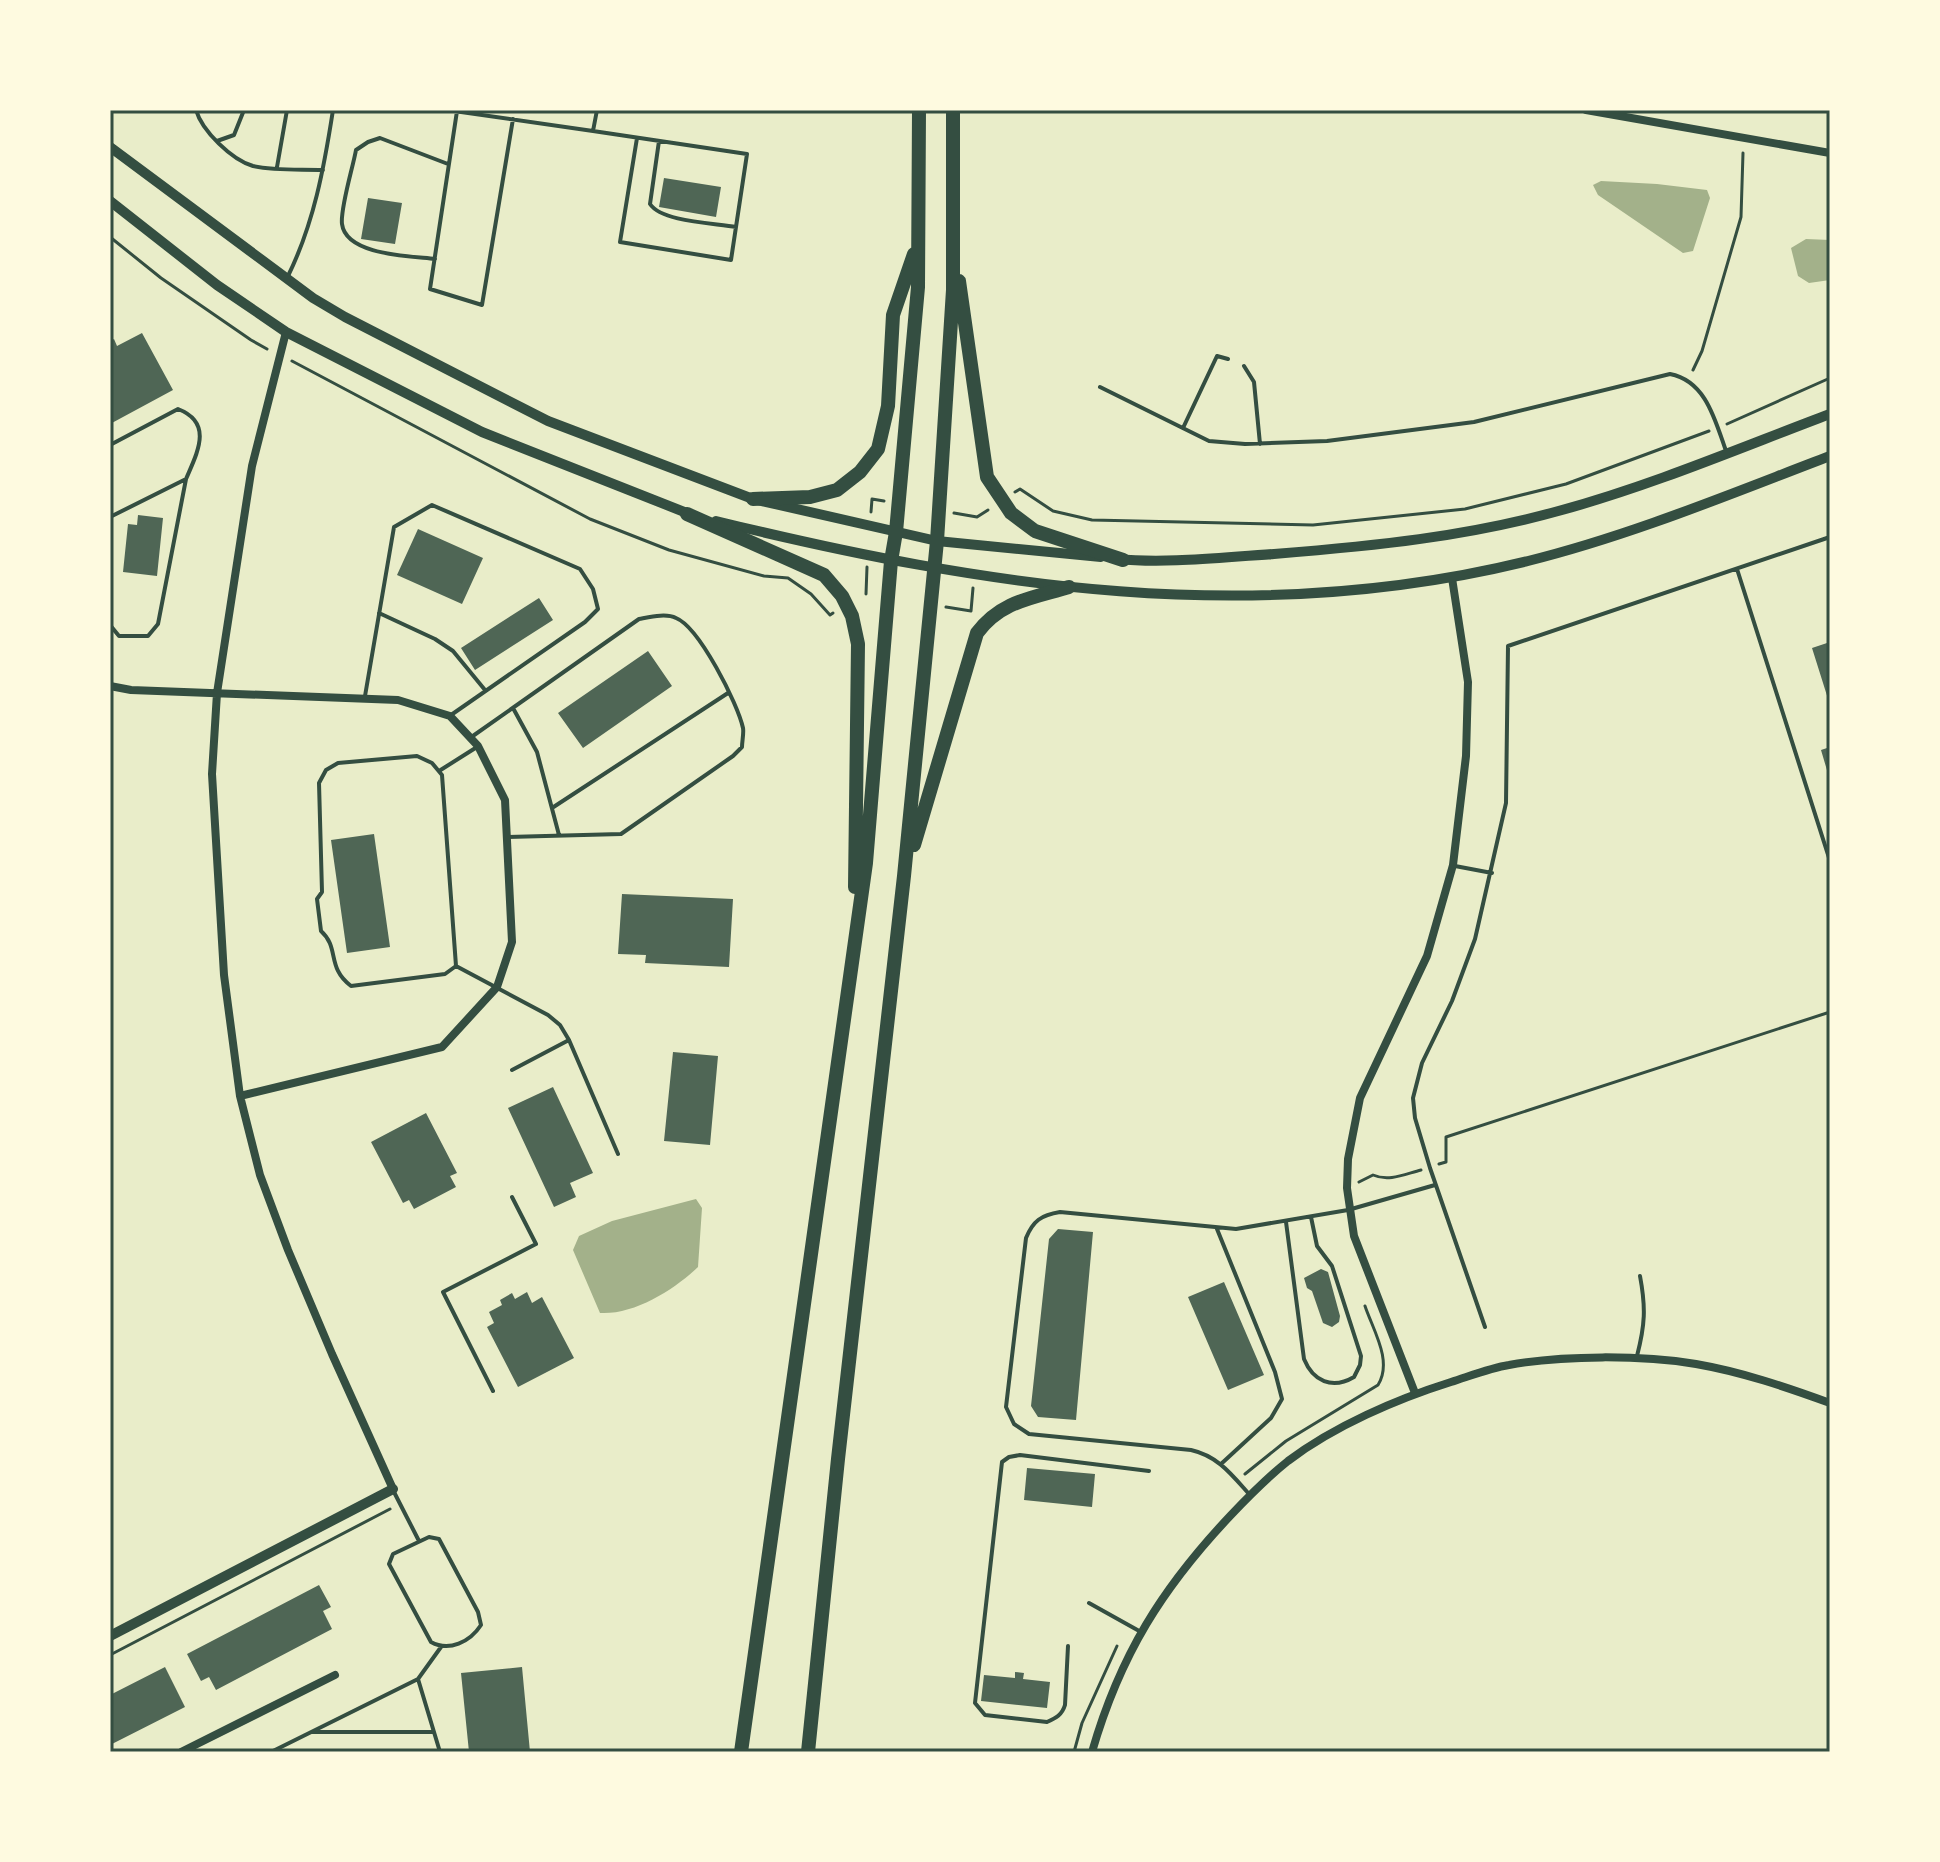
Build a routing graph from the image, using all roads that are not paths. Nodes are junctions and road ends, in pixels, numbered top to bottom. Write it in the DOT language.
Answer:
graph roads {
  1 [pos="196,110"];
  2 [pos="244,110"];
  3 [pos="287,110"];
  4 [pos="333,110"];
  5 [pos="447,110"];
  6 [pos="597,110"];
  7 [pos="919,110"];
  8 [pos="953,110"];
  9 [pos="1586,110"];
  10 [pos="457,111"];
  11 [pos="513,119"];
  12 [pos="593,131"];
  13 [pos="637,138"];
  14 [pos="217,141"];
  15 [pos="659,141"];
  16 [pos="110,147"];
  17 [pos="1830,153"];
  18 [pos="449,164"];
  19 [pos="277,167"];
  20 [pos="323,170"];
  21 [pos="110,201"];
  22 [pos="736,227"];
  23 [pos="918,243"];
  24 [pos="953,245"];
  25 [pos="435,259"];
  26 [pos="287,279"];
  27 [pos="286,332"];
  28 [pos="1228,359"];
  29 [pos="1244,366"];
  30 [pos="1100,387"];
  31 [pos="1830,414"];
  32 [pos="1183,428"];
  33 [pos="1260,444"];
  34 [pos="110,445"];
  35 [pos="1727,453"];
  36 [pos="1830,456"];
  37 [pos="186,479"];
  38 [pos="753,499"];
  39 [pos="687,514"];
  40 [pos="110,517"];
  41 [pos="896,532"];
  42 [pos="1830,537"];
  43 [pos="937,541"];
  44 [pos="1123,560"];
  45 [pos="891,561"];
  46 [pos="934,569"];
  47 [pos="1737,569"];
  48 [pos="1452,578"];
  49 [pos="1069,587"];
  50 [pos="379,613"];
  51 [pos="110,625"];
  52 [pos="110,686"];
  53 [pos="485,691"];
  54 [pos="217,693"];
  55 [pos="728,693"];
  56 [pos="364,699"];
  57 [pos="513,708"];
  58 [pos="450,716"];
  59 [pos="470,738"];
  60 [pos="478,746"];
  61 [pos="439,771"];
  62 [pos="552,808"];
  63 [pos="559,835"];
  64 [pos="507,837"];
  65 [pos="1830,861"];
  66 [pos="1453,865"];
  67 [pos="1492,873"];
  68 [pos="904,876"];
  69 [pos="855,936"];
  70 [pos="456,966"];
  71 [pos="497,987"];
  72 [pos="569,1040"];
  73 [pos="512,1070"];
  74 [pos="240,1096"];
  75 [pos="618,1154"];
  76 [pos="1435,1185"];
  77 [pos="512,1197"];
  78 [pos="1348,1210"];
  79 [pos="1311,1217"];
  80 [pos="1286,1222"];
  81 [pos="1217,1229"];
  82 [pos="1640,1276"];
  83 [pos="1485,1327"];
  84 [pos="1636,1359"];
  85 [pos="493,1391"];
  86 [pos="1415,1393"];
  87 [pos="1830,1403"];
  88 [pos="1221,1464"];
  89 [pos="1149,1471"];
  90 [pos="393,1489"];
  91 [pos="1250,1495"];
  92 [pos="419,1541"];
  93 [pos="1089,1603"];
  94 [pos="1141,1632"];
  95 [pos="110,1636"];
  96 [pos="1068,1646"];
  97 [pos="441,1647"];
  98 [pos="335,1675"];
  99 [pos="418,1679"];
  100 [pos="312,1732"];
  101 [pos="434,1732"];
  102 [pos="181,1752"];
  103 [pos="271,1752"];
  104 [pos="440,1752"];
  105 [pos="741,1752"];
  106 [pos="808,1752"];
  107 [pos="1092,1752"];
  1 -- 14 [label="lane"];
  2 -- 14 [label="lane"];
  3 -- 19 [label="lane"];
  4 -- 20 [label="lane"];
  5 -- 10 [label="lane"];
  6 -- 12 [label="lane"];
  7 -- 23 [label="highway"];
  8 -- 24 [label="highway"];
  9 -- 17 [label="street"];
  10 -- 11 [label="lane"];
  10 -- 18 [label="lane"];
  11 -- 12 [label="lane"];
  11 -- 25 [label="lane"];
  12 -- 13 [label="lane"];
  13 -- 15 [label="lane"];
  13 -- 22 [label="lane"];
  14 -- 19 [label="lane"];
  15 -- 22 [label="lane"];
  15 -- 22 [label="lane"];
  16 -- 26 [label="street"];
  18 -- 25 [label="lane"];
  18 -- 25 [label="lane"];
  19 -- 20 [label="lane"];
  20 -- 26 [label="lane"];
  21 -- 27 [label="street"];
  23 -- 38 [label="highway"];
  23 -- 41 [label="highway"];
  24 -- 43 [label="highway"];
  24 -- 44 [label="highway"];
  26 -- 38 [label="street"];
  27 -- 39 [label="street"];
  27 -- 54 [label="street"];
  28 -- 32 [label="lane"];
  29 -- 33 [label="lane"];
  30 -- 32 [label="lane"];
  31 -- 35 [label="street"];
  32 -- 33 [label="lane"];
  33 -- 35 [label="lane"];
  34 -- 37 [label="lane"];
  35 -- 44 [label="street"];
  36 -- 48 [label="street"];
  37 -- 40 [label="lane"];
  37 -- 51 [label="lane"];
  38 -- 41 [label="street"];
  39 -- 45 [label="street"];
  39 -- 69 [label="highway"];
  41 -- 43 [label="street"];
  41 -- 45 [label="highway"];
  42 -- 47 [label="lane"];
  43 -- 44 [label="street"];
  43 -- 46 [label="highway"];
  45 -- 46 [label="street"];
  45 -- 69 [label="highway"];
  46 -- 49 [label="street"];
  46 -- 68 [label="highway"];
  47 -- 65 [label="lane"];
  47 -- 67 [label="lane"];
  48 -- 49 [label="street"];
  48 -- 66 [label="street"];
  49 -- 68 [label="highway"];
  50 -- 53 [label="lane"];
  50 -- 53 [label="lane"];
  50 -- 56 [label="lane"];
  52 -- 54 [label="street"];
  53 -- 58 [label="lane"];
  54 -- 56 [label="street"];
  54 -- 74 [label="street"];
  55 -- 57 [label="lane"];
  55 -- 62 [label="lane"];
  55 -- 63 [label="lane"];
  56 -- 58 [label="street"];
  57 -- 59 [label="lane"];
  57 -- 62 [label="lane"];
  58 -- 59 [label="street"];
  59 -- 60 [label="street"];
  60 -- 61 [label="lane"];
  60 -- 64 [label="street"];
  61 -- 70 [label="lane"];
  61 -- 70 [label="lane"];
  62 -- 63 [label="lane"];
  63 -- 64 [label="lane"];
  64 -- 71 [label="street"];
  66 -- 67 [label="lane"];
  66 -- 78 [label="street"];
  67 -- 76 [label="lane"];
  68 -- 106 [label="highway"];
  69 -- 105 [label="highway"];
  70 -- 71 [label="lane"];
  71 -- 72 [label="lane"];
  71 -- 74 [label="street"];
  72 -- 73 [label="lane"];
  72 -- 75 [label="lane"];
  74 -- 90 [label="street"];
  76 -- 78 [label="lane"];
  76 -- 83 [label="lane"];
  77 -- 85 [label="lane"];
  78 -- 79 [label="lane"];
  78 -- 86 [label="street"];
  79 -- 80 [label="lane"];
  79 -- 80 [label="lane"];
  80 -- 81 [label="lane"];
  81 -- 88 [label="lane"];
  81 -- 88 [label="lane"];
  82 -- 84 [label="lane"];
  84 -- 86 [label="street"];
  84 -- 87 [label="street"];
  86 -- 91 [label="street"];
  88 -- 91 [label="lane"];
  89 -- 96 [label="lane"];
  90 -- 92 [label="lane"];
  90 -- 95 [label="street"];
  91 -- 94 [label="street"];
  92 -- 97 [label="lane"];
  92 -- 97 [label="lane"];
  93 -- 94 [label="lane"];
  94 -- 107 [label="street"];
  97 -- 99 [label="lane"];
  98 -- 102 [label="street"];
  99 -- 100 [label="lane"];
  99 -- 101 [label="lane"];
  100 -- 101 [label="lane"];
  100 -- 103 [label="lane"];
  101 -- 104 [label="lane"];
}
